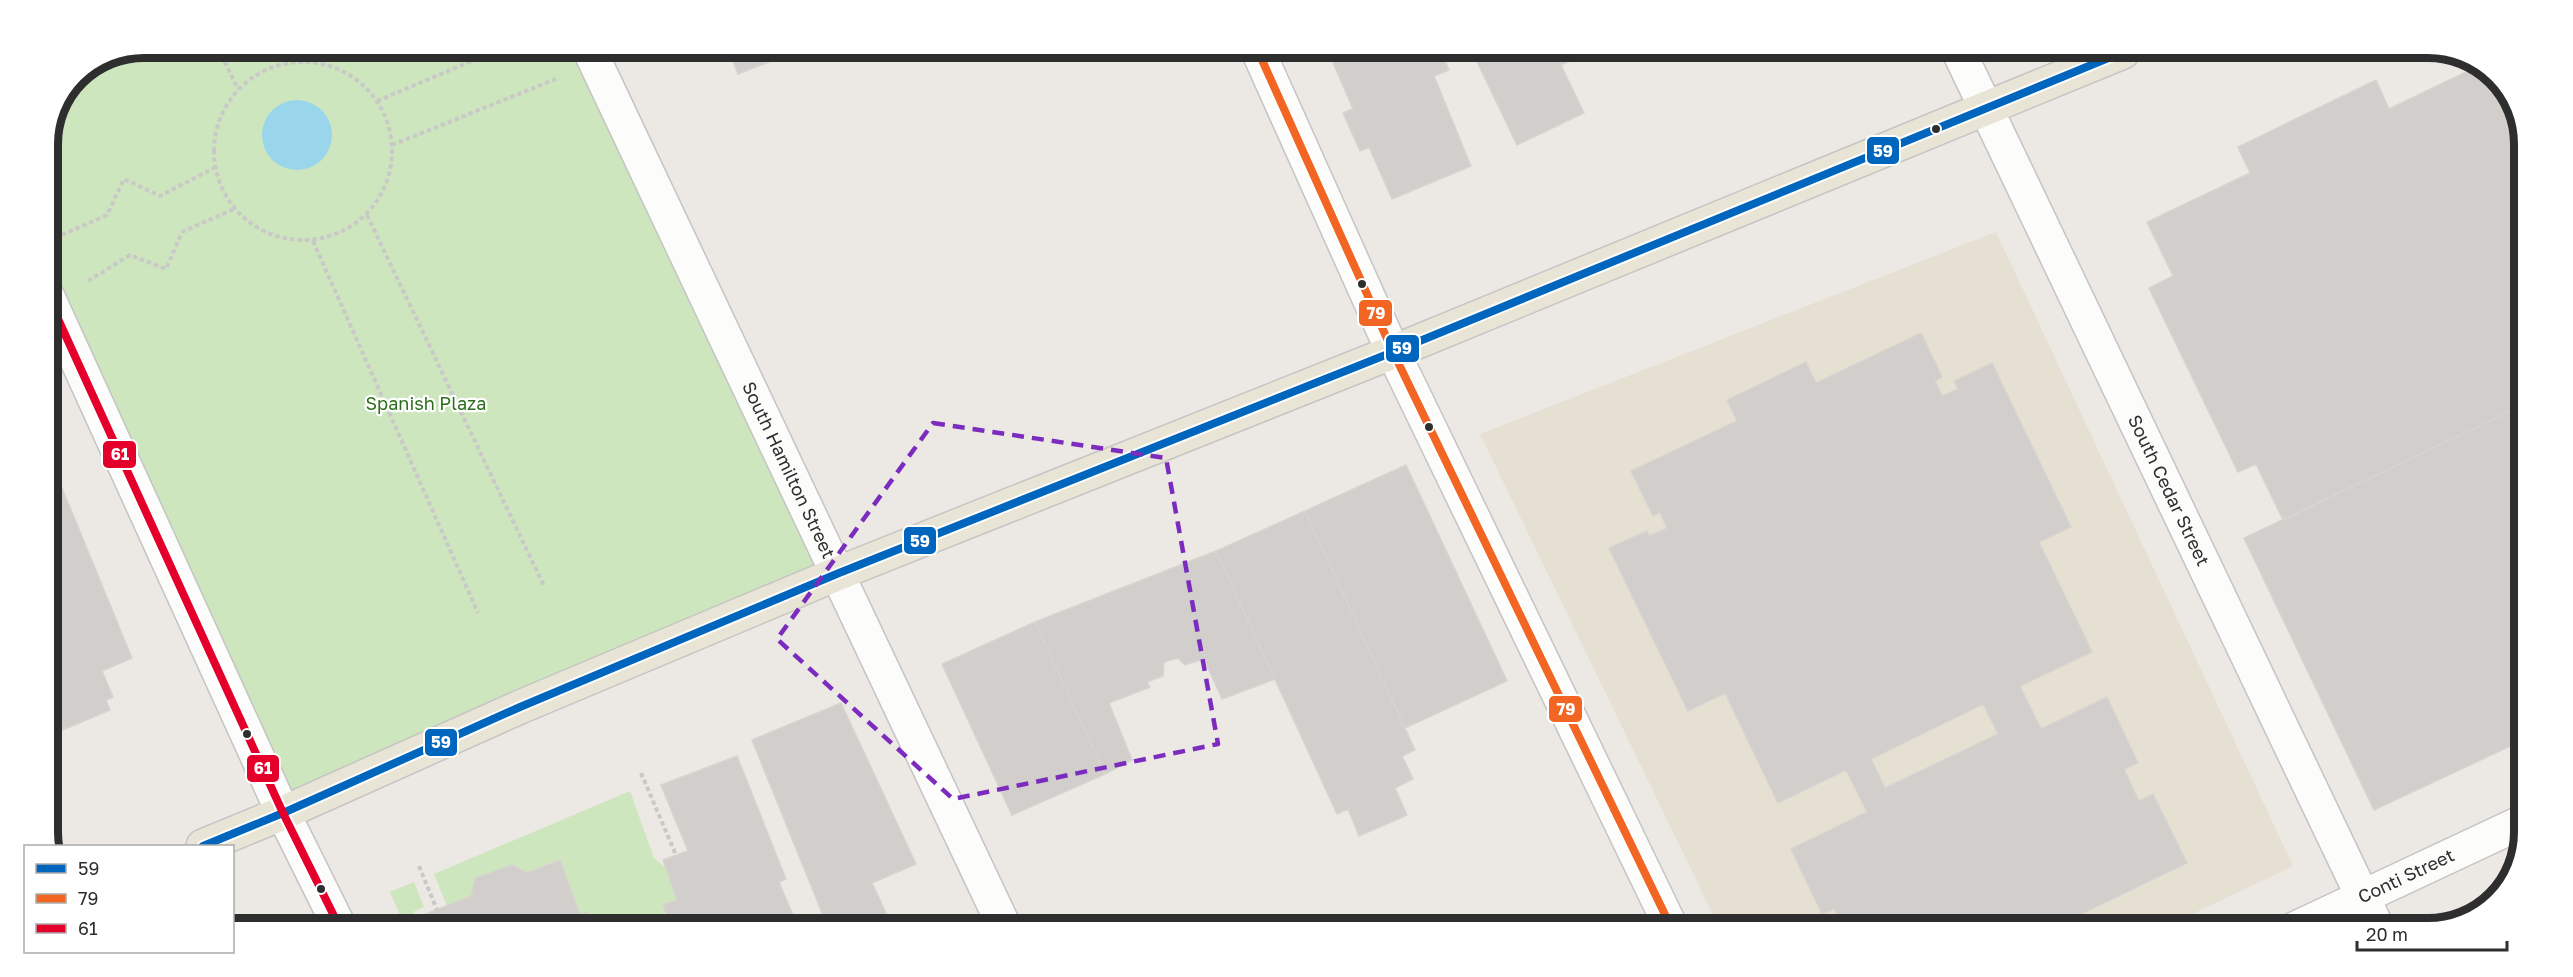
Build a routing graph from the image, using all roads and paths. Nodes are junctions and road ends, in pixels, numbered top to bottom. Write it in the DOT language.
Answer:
graph roads {
  1 [pos="223,58"];
  2 [pos="306,58"];
  3 [pos="479,58"];
  4 [pos="588,58"];
  5 [pos="593,58"];
  6 [pos="1261,58"];
  7 [pos="1962,58"];
  8 [pos="2109,58"];
  9 [pos="308,62"];
  10 [pos="238,89"];
  11 [pos="377,101"];
  12 [pos="1986,110"];
  13 [pos="392,145"];
  14 [pos="214,168"];
  15 [pos="234,209"];
  16 [pos="366,215"];
  17 [pos="58,237"];
  18 [pos="313,241"];
  19 [pos="58,295"];
  20 [pos="58,318"];
  21 [pos="1393,352"];
  22 [pos="839,573"];
  23 [pos="544,586"];
  24 [pos="478,614"];
  25 [pos="641,773"];
  26 [pos="284,813"];
  27 [pos="2514,826"];
  28 [pos="205,845"];
  29 [pos="676,855"];
  30 [pos="419,866"];
  31 [pos="2362,896"];
  32 [pos="437,910"];
  33 [pos="335,918"];
  34 [pos="1000,918"];
  35 [pos="1667,918"];
  36 [pos="2317,918"];
  37 [pos="2373,918"];
  1 -- 10 [label="path"];
  2 -- 9 [label="path"];
  3 -- 11 [label="path"];
  4 -- 13 [label="path"];
  5 -- 22 [label="street, South Hamilton Street"];
  6 -- 21 [label="street"];
  7 -- 12 [label="street, South Cedar Street"];
  8 -- 12 [label="main road"];
  9 -- 10 [label="path"];
  9 -- 11 [label="path"];
  10 -- 14 [label="path"];
  11 -- 13 [label="path"];
  12 -- 21 [label="main road"];
  12 -- 31 [label="street, South Cedar Street"];
  13 -- 16 [label="path"];
  14 -- 15 [label="path"];
  14 -- 17 [label="path"];
  15 -- 18 [label="path"];
  15 -- 19 [label="path"];
  16 -- 18 [label="path"];
  16 -- 23 [label="path"];
  18 -- 24 [label="path"];
  20 -- 26 [label="street"];
  21 -- 22 [label="main road"];
  21 -- 35 [label="street"];
  22 -- 26 [label="main road"];
  22 -- 34 [label="street, South Hamilton Street"];
  25 -- 29 [label="path"];
  26 -- 28 [label="main road"];
  26 -- 33 [label="street"];
  27 -- 31 [label="street, Conti Street"];
  30 -- 32 [label="path"];
  31 -- 36 [label="street, Conti Street"];
  31 -- 37 [label="street, South Cedar Street"];
}
